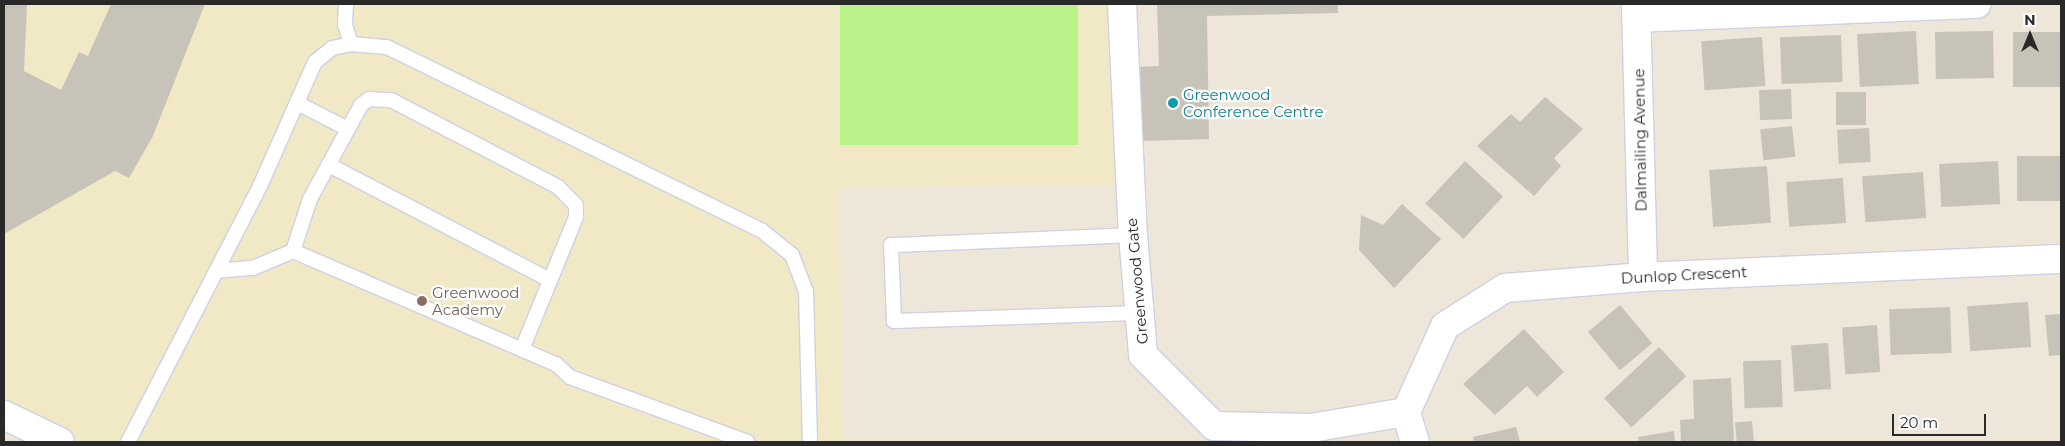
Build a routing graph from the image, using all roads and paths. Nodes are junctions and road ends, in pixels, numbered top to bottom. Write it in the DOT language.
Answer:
graph roads {
  1 [pos="346,4"];
  2 [pos="1122,4"];
  3 [pos="1977,4"];
  4 [pos="1636,11"];
  5 [pos="351,44"];
  6 [pos="297,103"];
  7 [pos="348,129"];
  8 [pos="329,165"];
  9 [pos="1133,235"];
  10 [pos="293,251"];
  11 [pos="2061,259"];
  12 [pos="216,271"];
  13 [pos="1643,277"];
  14 [pos="550,280"];
  15 [pos="1139,313"];
  16 [pos="522,348"];
  17 [pos="1406,412"];
  18 [pos="4,415"];
  19 [pos="60,442"];
  20 [pos="128,442"];
  21 [pos="748,442"];
  22 [pos="810,442"];
  23 [pos="1415,442"];
  1 -- 5 [label="lane"];
  2 -- 9 [label="street, Greenwood Gate"];
  3 -- 4 [label="street"];
  4 -- 13 [label="street, Dalmailing Avenue"];
  5 -- 6 [label="lane"];
  5 -- 22 [label="lane"];
  6 -- 7 [label="lane"];
  6 -- 12 [label="lane"];
  7 -- 8 [label="lane"];
  7 -- 14 [label="lane"];
  8 -- 10 [label="lane"];
  8 -- 14 [label="lane"];
  9 -- 15 [label="street, Greenwood Gate"];
  9 -- 15 [label="lane"];
  10 -- 12 [label="lane"];
  10 -- 16 [label="lane"];
  11 -- 13 [label="street, Dunlop Crescent"];
  12 -- 20 [label="lane"];
  13 -- 17 [label="street, Dunlop Crescent"];
  14 -- 16 [label="lane"];
  15 -- 17 [label="street, Greenwood Gate"];
  16 -- 21 [label="lane"];
  17 -- 23 [label="street"];
  18 -- 19 [label="street"];
}
